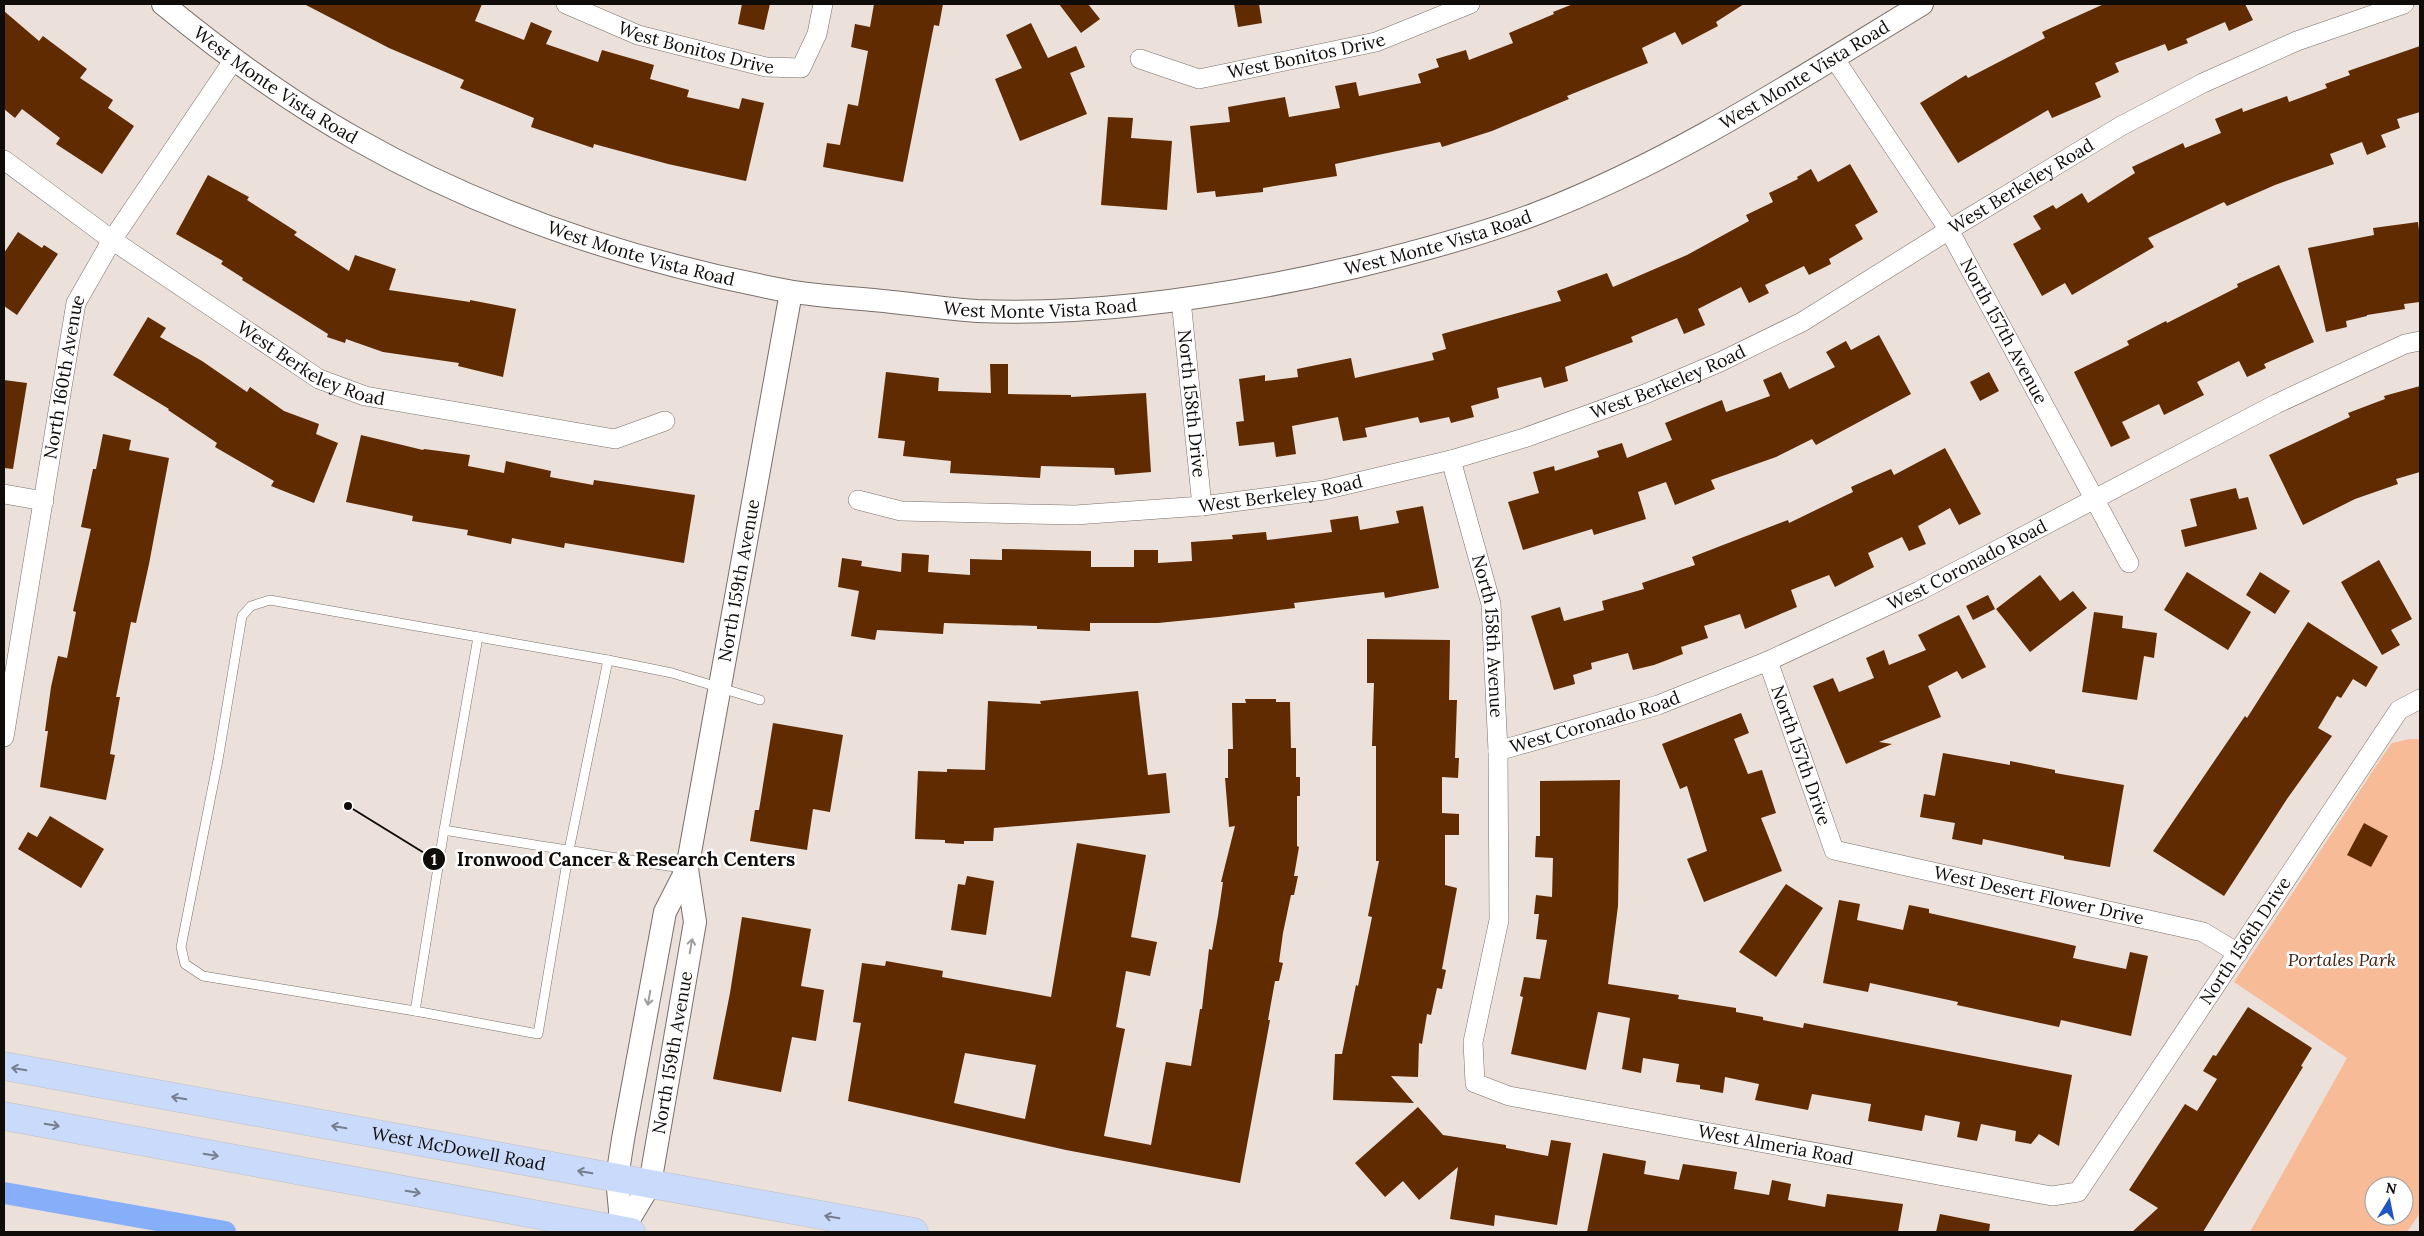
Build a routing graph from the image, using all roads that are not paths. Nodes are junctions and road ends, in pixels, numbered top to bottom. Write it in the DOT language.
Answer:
graph roads {
  1 [pos="163,4"];
  2 [pos="566,4"];
  3 [pos="823,4"];
  4 [pos="1470,4"];
  5 [pos="1922,4"];
  6 [pos="2404,4"];
  7 [pos="235,58"];
  8 [pos="1834,58"];
  9 [pos="1140,59"];
  10 [pos="4,160"];
  11 [pos="1949,230"];
  12 [pos="112,240"];
  13 [pos="792,292"];
  14 [pos="1181,300"];
  15 [pos="2420,341"];
  16 [pos="665,421"];
  17 [pos="1451,460"];
  18 [pos="4,494"];
  19 [pos="2096,498"];
  20 [pos="858,500"];
  21 [pos="44,501"];
  22 [pos="1202,506"];
  23 [pos="2130,563"];
  24 [pos="478,637"];
  25 [pos="608,660"];
  26 [pos="1768,661"];
  27 [pos="719,687"];
  28 [pos="2420,699"];
  29 [pos="760,700"];
  30 [pos="4,737"];
  31 [pos="1498,751"];
  32 [pos="444,830"];
  33 [pos="569,850"];
  34 [pos="1834,850"];
  35 [pos="687,869"];
  36 [pos="2238,953"];
  37 [pos="415,1011"];
  38 [pos="4,1066"];
  39 [pos="1474,1083"];
  40 [pos="4,1116"];
  41 [pos="617,1178"];
  42 [pos="650,1184"];
  43 [pos="2078,1192"];
  44 [pos="625,1232"];
  45 [pos="914,1232"];
  1 -- 7 [label="street, West Monte Vista Road"];
  2 -- 3 [label="street, West Bonitos Drive"];
  4 -- 9 [label="street, West Bonitos Drive"];
  5 -- 8 [label="street, West Monte Vista Road"];
  6 -- 11 [label="street, West Berkeley Road"];
  7 -- 12 [label="street, North 160th Avenue"];
  7 -- 13 [label="street, West Monte Vista Road"];
  8 -- 11 [label="street, North 157th Avenue"];
  8 -- 14 [label="street, West Monte Vista Road"];
  10 -- 12 [label="street, West Berkeley Road"];
  11 -- 17 [label="street, West Berkeley Road"];
  11 -- 19 [label="street, North 157th Avenue"];
  12 -- 16 [label="street, West Berkeley Road"];
  12 -- 21 [label="street, North 160th Avenue"];
  13 -- 14 [label="street, West Monte Vista Road"];
  13 -- 27 [label="street, North 159th Avenue"];
  14 -- 22 [label="street, North 158th Drive"];
  15 -- 19 [label="street, West Coronado Road"];
  17 -- 22 [label="street, West Berkeley Road"];
  17 -- 31 [label="street, North 158th Avenue"];
  18 -- 21 [label="street"];
  19 -- 23 [label="street, North 157th Avenue"];
  19 -- 26 [label="street, West Coronado Road"];
  20 -- 22 [label="street, West Berkeley Road"];
  21 -- 30 [label="street, North 160th Avenue"];
  24 -- 25 [label="lane"];
  24 -- 32 [label="lane"];
  24 -- 37 [label="lane"];
  25 -- 27 [label="lane"];
  25 -- 33 [label="lane"];
  26 -- 31 [label="street, West Coronado Road"];
  26 -- 34 [label="street, North 157th Drive"];
  27 -- 29 [label="lane"];
  27 -- 35 [label="street, North 159th Avenue"];
  28 -- 36 [label="street, North 156th Drive"];
  31 -- 39 [label="street, North 158th Avenue"];
  32 -- 33 [label="lane"];
  32 -- 37 [label="lane"];
  33 -- 35 [label="lane"];
  33 -- 37 [label="lane"];
  34 -- 36 [label="street, West Desert Flower Drive"];
  35 -- 41 [label="street, North 159th Avenue, one-way"];
  42 -- 35 [label="street, North 159th Avenue, one-way"];
  36 -- 43 [label="street, North 156th Drive"];
  41 -- 38 [label="main road, West McDowell Road, one-way"];
  39 -- 43 [label="street, West Almeria Road"];
  40 -- 44 [label="main road, one-way"];
  41 -- 42 [label="main road, West McDowell Road"];
  41 -- 44 [label="street, North 159th Avenue"];
  42 -- 44 [label="street, North 159th Avenue"];
  45 -- 42 [label="main road, West McDowell Road, one-way"];
}
